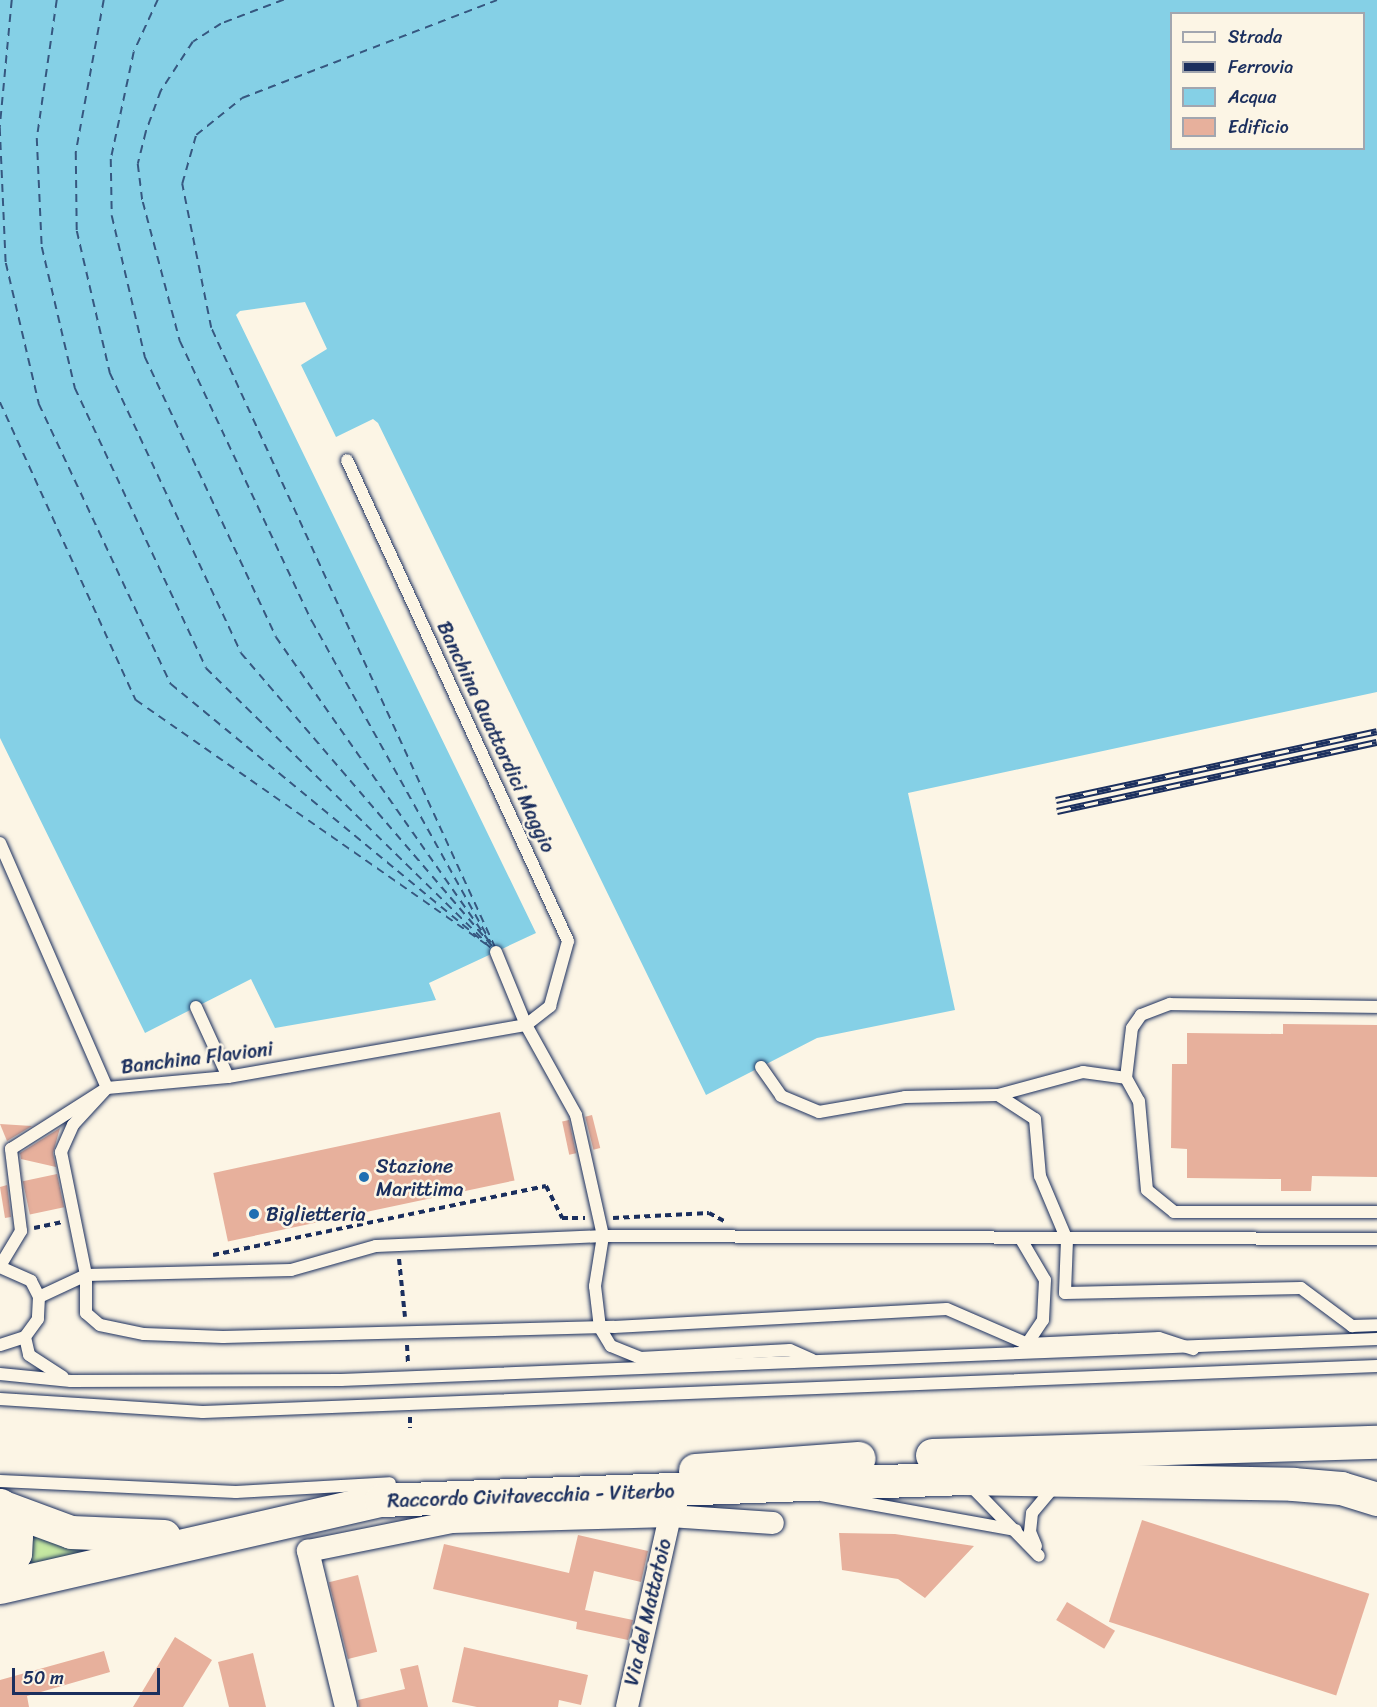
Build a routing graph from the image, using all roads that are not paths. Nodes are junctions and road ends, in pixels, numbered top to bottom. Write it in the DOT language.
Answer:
graph roads {
  1 [pos="347,460"];
  2 [pos="0,843"];
  3 [pos="496,952"];
  4 [pos="196,1007"];
  5 [pos="1377,1007"];
  6 [pos="526,1025"];
  7 [pos="761,1067"];
  8 [pos="228,1077"];
  9 [pos="1125,1078"];
  10 [pos="107,1088"];
  11 [pos="998,1095"];
  12 [pos="1377,1212"];
  13 [pos="603,1236"];
  14 [pos="1067,1239"];
  15 [pos="1377,1239"];
  16 [pos="1022,1241"];
  17 [pos="0,1267"];
  18 [pos="86,1275"];
  19 [pos="39,1297"];
  20 [pos="1377,1325"];
  21 [pos="600,1328"];
  22 [pos="25,1337"];
  23 [pos="1377,1339"];
  24 [pos="1028,1344"];
  25 [pos="0,1345"];
  26 [pos="1193,1349"];
  27 [pos="1018,1354"];
  28 [pos="814,1361"];
  29 [pos="1377,1366"];
  30 [pos="0,1374"];
  31 [pos="71,1381"];
  32 [pos="0,1399"];
  33 [pos="1377,1442"];
  34 [pos="932,1455"];
  35 [pos="963,1478"];
  36 [pos="1066,1479"];
  37 [pos="395,1483"];
  38 [pos="791,1486"];
  39 [pos="1,1498"];
  40 [pos="1377,1499"];
  41 [pos="670,1516"];
  42 [pos="773,1522"];
  43 [pos="1016,1530"];
  44 [pos="0,1579"];
  45 [pos="0,1587"];
  46 [pos="346,1707"];
  47 [pos="627,1707"];
  1 -- 6 [label="lane, Banchina Quattordici Maggio"];
  2 -- 10 [label="lane"];
  3 -- 6 [label="lane"];
  4 -- 8 [label="lane"];
  5 -- 9 [label="lane"];
  6 -- 8 [label="lane, Banchina Flavioni"];
  6 -- 13 [label="lane"];
  7 -- 11 [label="lane"];
  8 -- 10 [label="lane, Banchina Flavioni"];
  9 -- 11 [label="lane"];
  9 -- 12 [label="lane"];
  10 -- 17 [label="lane, Banchina Flavioni"];
  10 -- 18 [label="lane"];
  11 -- 14 [label="lane"];
  13 -- 16 [label="lane"];
  13 -- 18 [label="lane"];
  13 -- 21 [label="lane"];
  14 -- 15 [label="lane"];
  14 -- 16 [label="lane"];
  14 -- 20 [label="lane"];
  16 -- 24 [label="lane"];
  17 -- 19 [label="lane"];
  18 -- 19 [label="lane"];
  18 -- 21 [label="lane"];
  19 -- 22 [label="lane"];
  21 -- 24 [label="lane"];
  21 -- 28 [label="lane"];
  22 -- 25 [label="lane"];
  22 -- 31 [label="lane"];
  23 -- 26 [label="lane"];
  24 -- 26 [label="lane"];
  24 -- 27 [label="lane"];
  26 -- 27 [label="lane"];
  27 -- 28 [label="lane"];
  28 -- 31 [label="lane"];
  29 -- 32 [label="lane"];
  30 -- 31 [label="lane"];
  33 -- 34 [label="main road, Raccordo Civitavecchia - Viterbo"];
  34 -- 35 [label="lane"];
  34 -- 37 [label="main road, Raccordo Civitavecchia - Viterbo"];
  35 -- 36 [label="main road, Raccordo Civitavecchia - Viterbo"];
  35 -- 38 [label="main road, Raccordo Civitavecchia - Viterbo"];
  35 -- 43 [label="lane"];
  36 -- 40 [label="main road, Raccordo Civitavecchia - Viterbo"];
  36 -- 43 [label="lane"];
  37 -- 39 [label="lane"];
  37 -- 39 [label="main road, Raccordo Civitavecchia - Viterbo"];
  38 -- 43 [label="lane"];
  38 -- 45 [label="main road, Raccordo Civitavecchia - Viterbo"];
  39 -- 44 [label="main road"];
  41 -- 42 [label="street"];
  41 -- 46 [label="street"];
  41 -- 47 [label="street, Via del Mattatoio"];
}
